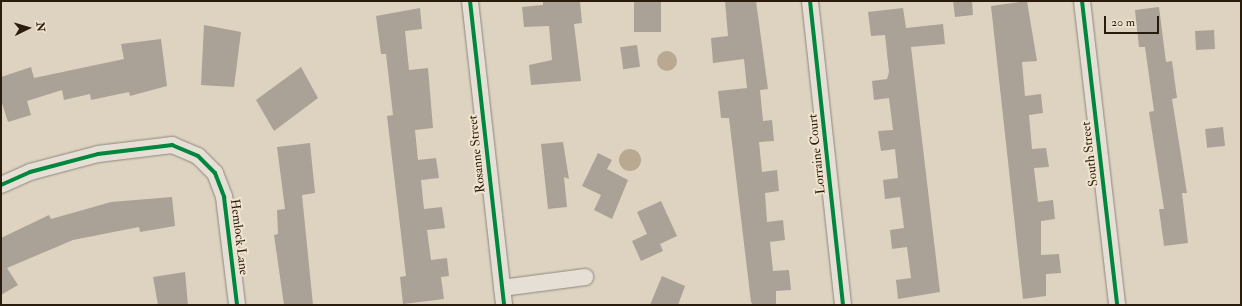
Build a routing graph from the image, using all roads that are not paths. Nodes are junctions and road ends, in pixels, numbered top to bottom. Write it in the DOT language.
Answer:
graph roads {
  1 [pos="470,1"];
  2 [pos="810,1"];
  3 [pos="1082,1"];
  4 [pos="1,185"];
  5 [pos="585,277"];
  6 [pos="502,288"];
  7 [pos="237,305"];
  8 [pos="504,305"];
  9 [pos="843,305"];
  10 [pos="1117,305"];
  1 -- 6 [label="street, Rosanne Street"];
  2 -- 9 [label="street, Lorraine Court"];
  3 -- 10 [label="street, South Street"];
  4 -- 7 [label="street, Hemlock Lane"];
  5 -- 6 [label="street"];
  6 -- 8 [label="street, Rosanne Street"];
}
